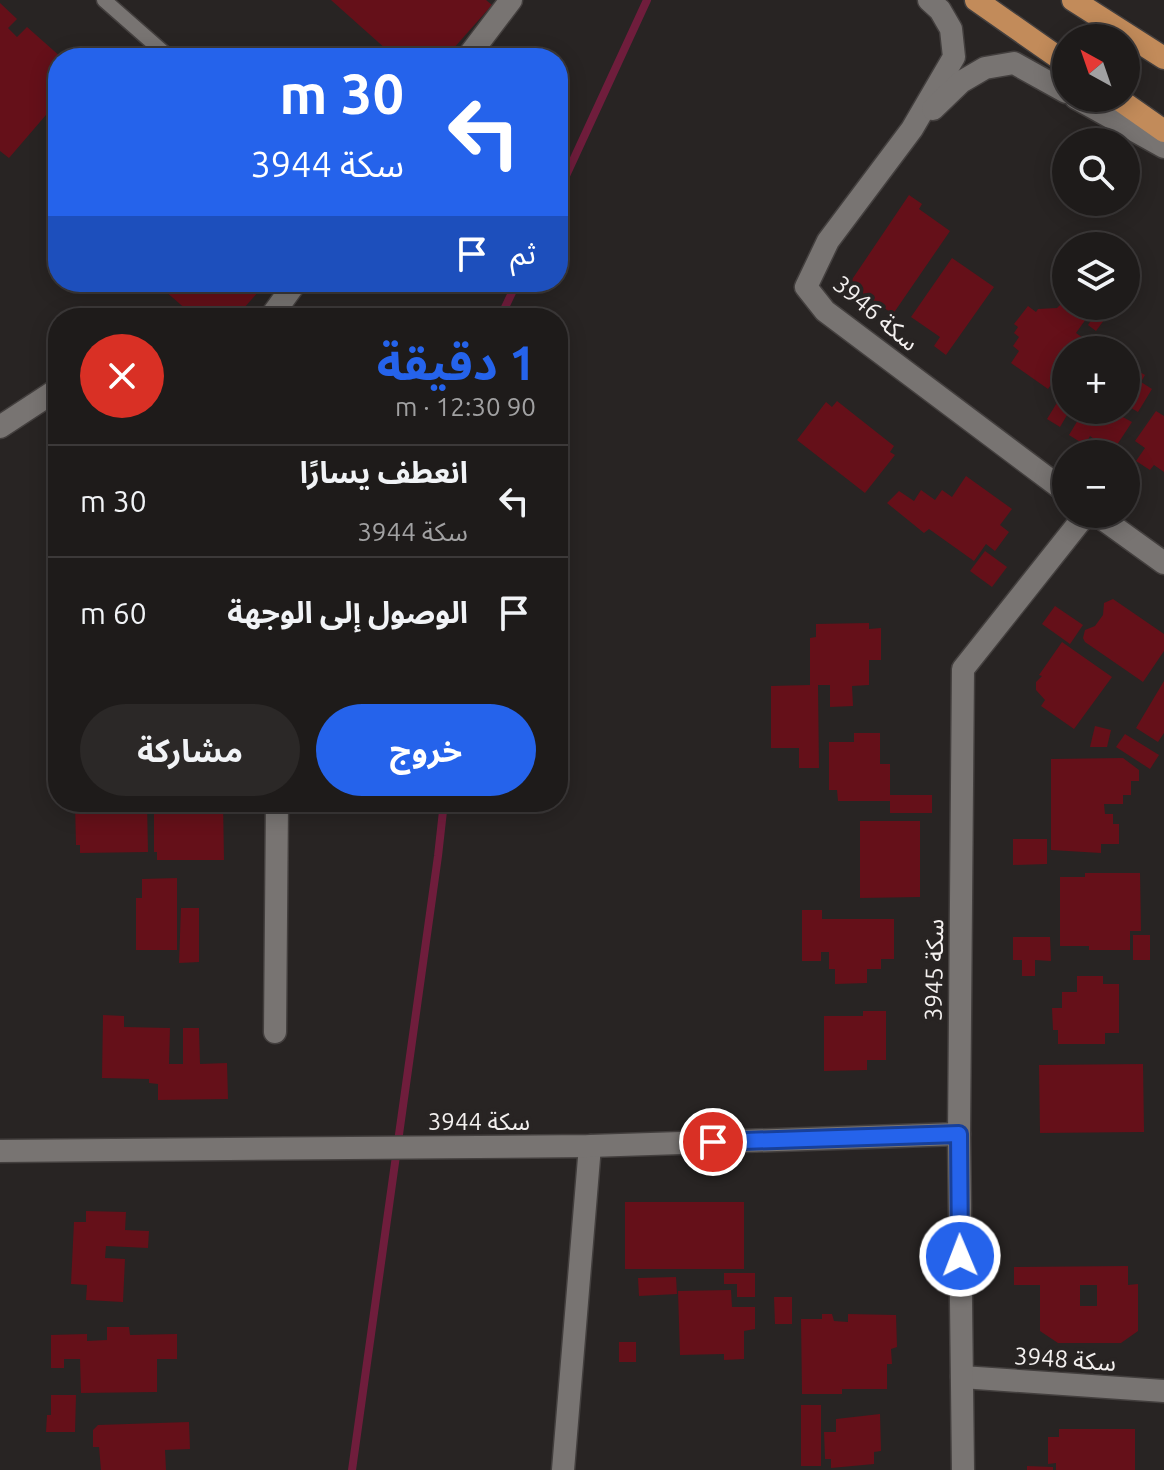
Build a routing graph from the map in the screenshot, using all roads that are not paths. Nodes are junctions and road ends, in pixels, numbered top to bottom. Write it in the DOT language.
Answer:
graph roads {
  1 [pos="104,0"];
  2 [pos="511,0"];
  3 [pos="929,0"];
  4 [pos="976,0"];
  5 [pos="1064,0"];
  6 [pos="1073,0"];
  7 [pos="1099,24"];
  8 [pos="159,48"];
  9 [pos="475,48"];
  10 [pos="1052,53"];
  11 [pos="1140,53"];
  12 [pos="1164,58"];
  13 [pos="1164,69"];
  14 [pos="1052,84"];
  15 [pos="1101,112"];
  16 [pos="1137,112"];
  17 [pos="912,129"];
  18 [pos="1164,131"];
  19 [pos="1164,147"];
  20 [pos="48,396"];
  21 [pos="0,427"];
  22 [pos="1052,481"];
  23 [pos="1075,528"];
  24 [pos="1115,528"];
  25 [pos="1164,563"];
  26 [pos="277,812"];
  27 [pos="275,1032"];
  28 [pos="959,1134"];
  29 [pos="590,1146"];
  30 [pos="0,1151"];
  31 [pos="962,1377"];
  32 [pos="1164,1391"];
  33 [pos="563,1470"];
  34 [pos="963,1470"];
  1 -- 8 [label="lane"];
  2 -- 9 [label="street"];
  3 -- 17 [label="street, سكة 3946"];
  4 -- 10 [label="main road"];
  5 -- 7 [label="main road"];
  6 -- 12 [label="main road"];
  11 -- 13 [label="main road"];
  14 -- 17 [label="street, سكة 3946"];
  15 -- 19 [label="street"];
  16 -- 18 [label="main road"];
  17 -- 22 [label="street, سكة 3946"];
  20 -- 21 [label="street"];
  23 -- 28 [label="street, سكة 3945"];
  24 -- 25 [label="street"];
  26 -- 27 [label="street"];
  28 -- 29 [label="street, سكة 3944"];
  28 -- 31 [label="street, سكة 3945"];
  29 -- 30 [label="street, سكة 3944"];
  29 -- 33 [label="street"];
  31 -- 32 [label="street, سكة 3948"];
  31 -- 34 [label="street, سكة 3945"];
}
